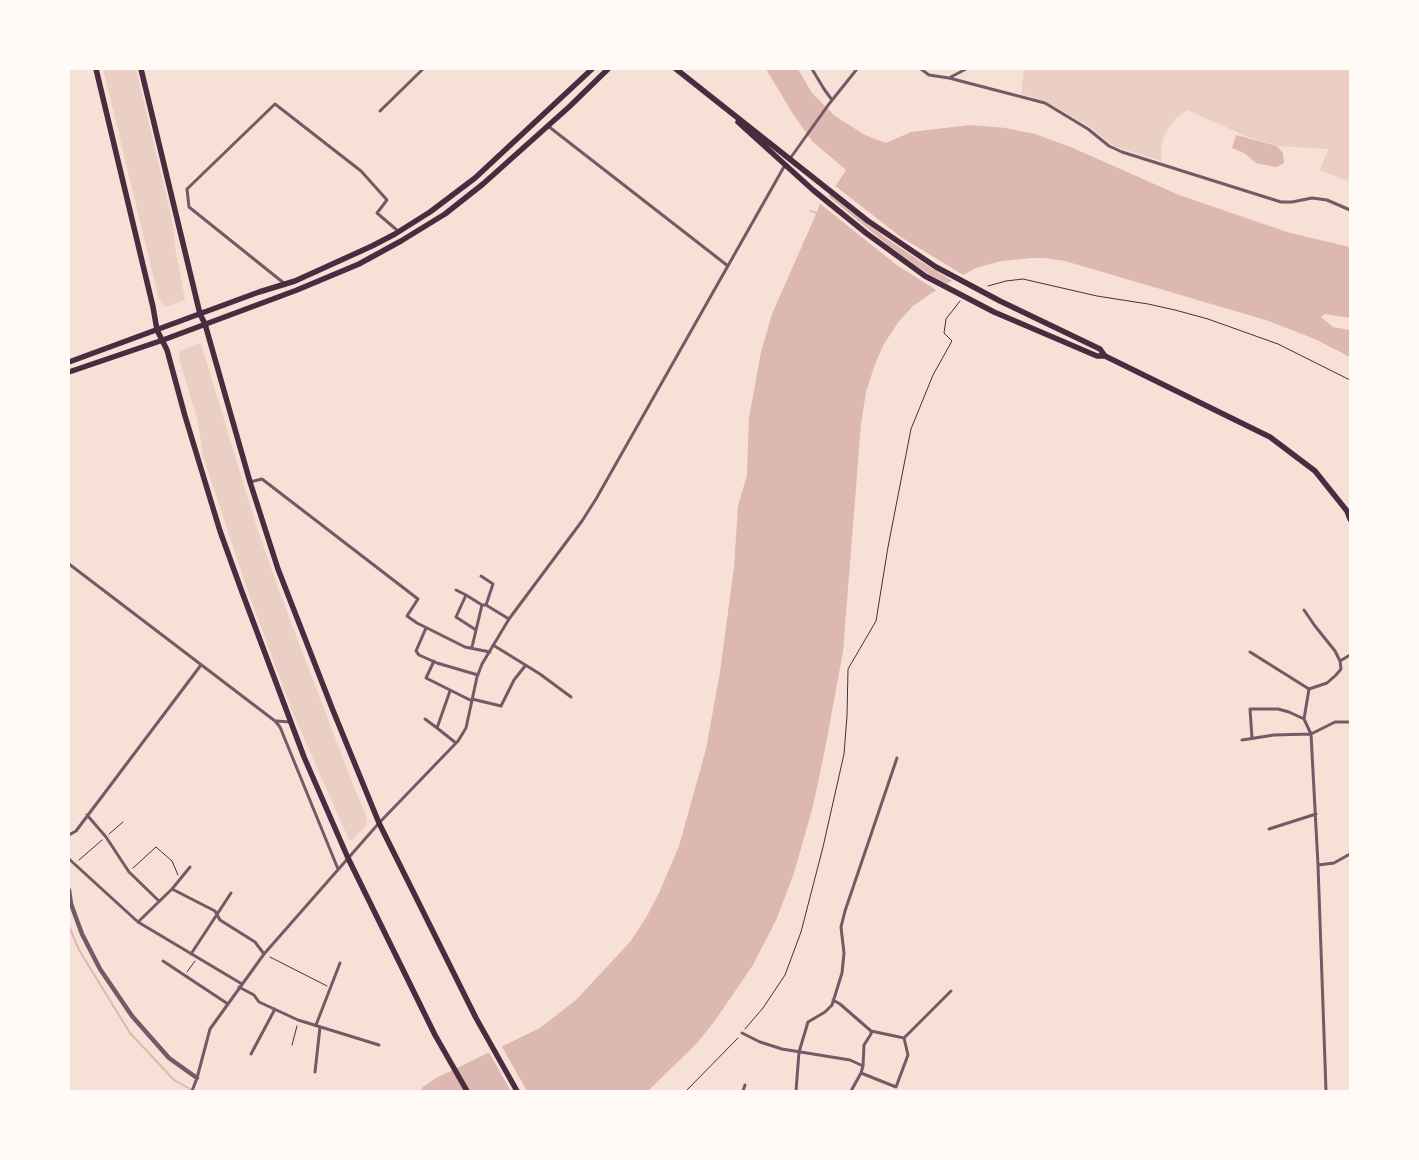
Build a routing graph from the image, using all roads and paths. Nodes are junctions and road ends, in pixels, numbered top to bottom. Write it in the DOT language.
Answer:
graph roads {
  1 [pos="96,69"];
  2 [pos="141,69"];
  3 [pos="423,69"];
  4 [pos="592,69"];
  5 [pos="608,69"];
  6 [pos="676,69"];
  7 [pos="812,69"];
  8 [pos="858,69"];
  9 [pos="920,69"];
  10 [pos="966,69"];
  11 [pos="949,78"];
  12 [pos="701,89"];
  13 [pos="832,100"];
  14 [pos="380,110"];
  15 [pos="547,125"];
  16 [pos="790,158"];
  17 [pos="785,164"];
  18 [pos="1350,210"];
  19 [pos="399,231"];
  20 [pos="729,266"];
  21 [pos="285,284"];
  22 [pos="987,286"];
  23 [pos="962,298"];
  24 [pos="200,314"];
  25 [pos="205,324"];
  26 [pos="158,330"];
  27 [pos="163,340"];
  28 [pos="1105,356"];
  29 [pos="69,362"];
  30 [pos="69,372"];
  31 [pos="1350,380"];
  32 [pos="250,482"];
  33 [pos="1348,510"];
  34 [pos="1350,519"];
  35 [pos="69,564"];
  36 [pos="482,576"];
  37 [pos="456,590"];
  38 [pos="466,595"];
  39 [pos="484,605"];
  40 [pos="1304,610"];
  41 [pos="509,619"];
  42 [pos="426,628"];
  43 [pos="476,630"];
  44 [pos="494,645"];
  45 [pos="472,648"];
  46 [pos="490,652"];
  47 [pos="1250,652"];
  48 [pos="1350,655"];
  49 [pos="434,661"];
  50 [pos="1340,661"];
  51 [pos="201,665"];
  52 [pos="525,666"];
  53 [pos="478,675"];
  54 [pos="1309,689"];
  55 [pos="450,691"];
  56 [pos="571,697"];
  57 [pos="472,700"];
  58 [pos="1304,719"];
  59 [pos="425,720"];
  60 [pos="275,721"];
  61 [pos="290,722"];
  62 [pos="1350,722"];
  63 [pos="437,728"];
  64 [pos="1311,734"];
  65 [pos="1252,738"];
  66 [pos="1242,740"];
  67 [pos="456,744"];
  68 [pos="897,758"];
  69 [pos="1316,814"];
  70 [pos="87,815"];
  71 [pos="123,822"];
  72 [pos="379,824"];
  73 [pos="1270,828"];
  74 [pos="69,835"];
  75 [pos="106,837"];
  76 [pos="1350,854"];
  77 [pos="348,858"];
  78 [pos="69,859"];
  79 [pos="74,864"];
  80 [pos="1318,865"];
  81 [pos="190,867"];
  82 [pos="338,869"];
  83 [pos="129,872"];
  84 [pos="179,878"];
  85 [pos="172,888"];
  86 [pos="69,890"];
  87 [pos="231,893"];
  88 [pos="159,901"];
  89 [pos="217,915"];
  90 [pos="138,922"];
  91 [pos="191,954"];
  92 [pos="264,954"];
  93 [pos="197,958"];
  94 [pos="162,961"];
  95 [pos="340,963"];
  96 [pos="184,975"];
  97 [pos="242,984"];
  98 [pos="330,987"];
  99 [pos="239,988"];
  100 [pos="951,991"];
  101 [pos="833,1000"];
  102 [pos="228,1004"];
  103 [pos="275,1009"];
  104 [pos="298,1020"];
  105 [pos="318,1026"];
  106 [pos="871,1031"];
  107 [pos="742,1033"];
  108 [pos="904,1038"];
  109 [pos="292,1045"];
  110 [pos="379,1045"];
  111 [pos="799,1052"];
  112 [pos="251,1054"];
  113 [pos="863,1066"];
  114 [pos="315,1072"];
  115 [pos="861,1073"];
  116 [pos="197,1078"];
  117 [pos="745,1085"];
  118 [pos="192,1091"];
  119 [pos="467,1091"];
  120 [pos="517,1091"];
  121 [pos="686,1091"];
  122 [pos="743,1091"];
  123 [pos="796,1091"];
  124 [pos="851,1091"];
  125 [pos="1326,1091"];
  1 -- 26 [label="main road"];
  2 -- 24 [label="main road"];
  3 -- 14 [label="street"];
  4 -- 19 [label="main road"];
  5 -- 15 [label="main road"];
  6 -- 12 [label="main road"];
  7 -- 13 [label="street"];
  8 -- 13 [label="street"];
  9 -- 11 [label="street"];
  10 -- 11 [label="street"];
  11 -- 18 [label="street"];
  12 -- 16 [label="main road"];
  12 -- 17 [label="main road"];
  13 -- 16 [label="street"];
  15 -- 20 [label="street"];
  15 -- 25 [label="main road"];
  16 -- 17 [label="street"];
  16 -- 28 [label="main road"];
  17 -- 20 [label="street"];
  17 -- 28 [label="main road"];
  19 -- 21 [label="main road"];
  19 -- 21 [label="street"];
  20 -- 41 [label="street"];
  21 -- 24 [label="main road"];
  22 -- 31 [label="path"];
  23 -- 107 [label="path"];
  24 -- 25 [label="main road"];
  24 -- 26 [label="main road"];
  25 -- 27 [label="main road"];
  25 -- 32 [label="main road"];
  26 -- 27 [label="main road"];
  26 -- 29 [label="main road"];
  27 -- 30 [label="main road"];
  27 -- 61 [label="main road"];
  28 -- 33 [label="main road"];
  32 -- 42 [label="street"];
  32 -- 72 [label="main road"];
  33 -- 34 [label="main road"];
  35 -- 51 [label="street"];
  36 -- 39 [label="street"];
  37 -- 38 [label="street"];
  38 -- 39 [label="street"];
  38 -- 43 [label="street"];
  39 -- 41 [label="street"];
  39 -- 43 [label="street"];
  40 -- 50 [label="street"];
  41 -- 44 [label="street"];
  42 -- 45 [label="street"];
  42 -- 49 [label="street"];
  43 -- 45 [label="street"];
  44 -- 46 [label="street"];
  44 -- 52 [label="street"];
  45 -- 46 [label="street"];
  46 -- 53 [label="street"];
  47 -- 54 [label="street"];
  48 -- 50 [label="street"];
  49 -- 53 [label="street"];
  49 -- 55 [label="street"];
  50 -- 54 [label="street"];
  51 -- 60 [label="street"];
  51 -- 70 [label="street"];
  52 -- 56 [label="street"];
  52 -- 57 [label="street"];
  53 -- 57 [label="street"];
  54 -- 58 [label="street"];
  55 -- 57 [label="street"];
  55 -- 63 [label="street"];
  57 -- 67 [label="street"];
  58 -- 64 [label="street"];
  58 -- 65 [label="street"];
  59 -- 63 [label="street"];
  60 -- 61 [label="street"];
  60 -- 82 [label="street"];
  61 -- 77 [label="main road"];
  62 -- 64 [label="street"];
  63 -- 67 [label="street"];
  64 -- 65 [label="street"];
  64 -- 69 [label="street"];
  65 -- 66 [label="street"];
  67 -- 72 [label="street"];
  68 -- 101 [label="street"];
  69 -- 73 [label="street"];
  69 -- 80 [label="street"];
  70 -- 74 [label="street"];
  70 -- 75 [label="street"];
  71 -- 75 [label="path"];
  72 -- 77 [label="street"];
  72 -- 120 [label="main road"];
  75 -- 79 [label="path"];
  75 -- 83 [label="street"];
  76 -- 80 [label="street"];
  77 -- 82 [label="street"];
  77 -- 119 [label="main road"];
  78 -- 79 [label="street"];
  79 -- 90 [label="street"];
  80 -- 125 [label="street"];
  81 -- 84 [label="street"];
  82 -- 92 [label="street"];
  83 -- 84 [label="path"];
  83 -- 88 [label="street"];
  84 -- 85 [label="street"];
  85 -- 88 [label="street"];
  85 -- 89 [label="street"];
  86 -- 116 [label="street"];
  87 -- 89 [label="street"];
  88 -- 90 [label="street"];
  89 -- 91 [label="street"];
  89 -- 92 [label="street"];
  90 -- 91 [label="street"];
  91 -- 93 [label="street"];
  92 -- 97 [label="street"];
  92 -- 98 [label="path"];
  93 -- 96 [label="path"];
  93 -- 97 [label="street"];
  94 -- 96 [label="street"];
  95 -- 98 [label="street"];
  96 -- 102 [label="street"];
  97 -- 99 [label="street"];
  98 -- 105 [label="street"];
  99 -- 102 [label="street"];
  99 -- 103 [label="street"];
  100 -- 108 [label="street"];
  101 -- 106 [label="street"];
  101 -- 111 [label="street"];
  102 -- 116 [label="street"];
  103 -- 104 [label="street"];
  103 -- 112 [label="street"];
  104 -- 105 [label="street"];
  104 -- 109 [label="path"];
  105 -- 110 [label="street"];
  105 -- 114 [label="street"];
  106 -- 108 [label="street"];
  106 -- 113 [label="street"];
  107 -- 111 [label="street"];
  107 -- 121 [label="path"];
  108 -- 115 [label="street"];
  111 -- 113 [label="street"];
  111 -- 123 [label="street"];
  113 -- 115 [label="street"];
  115 -- 124 [label="street"];
  116 -- 118 [label="street"];
  117 -- 122 [label="street"];
}
